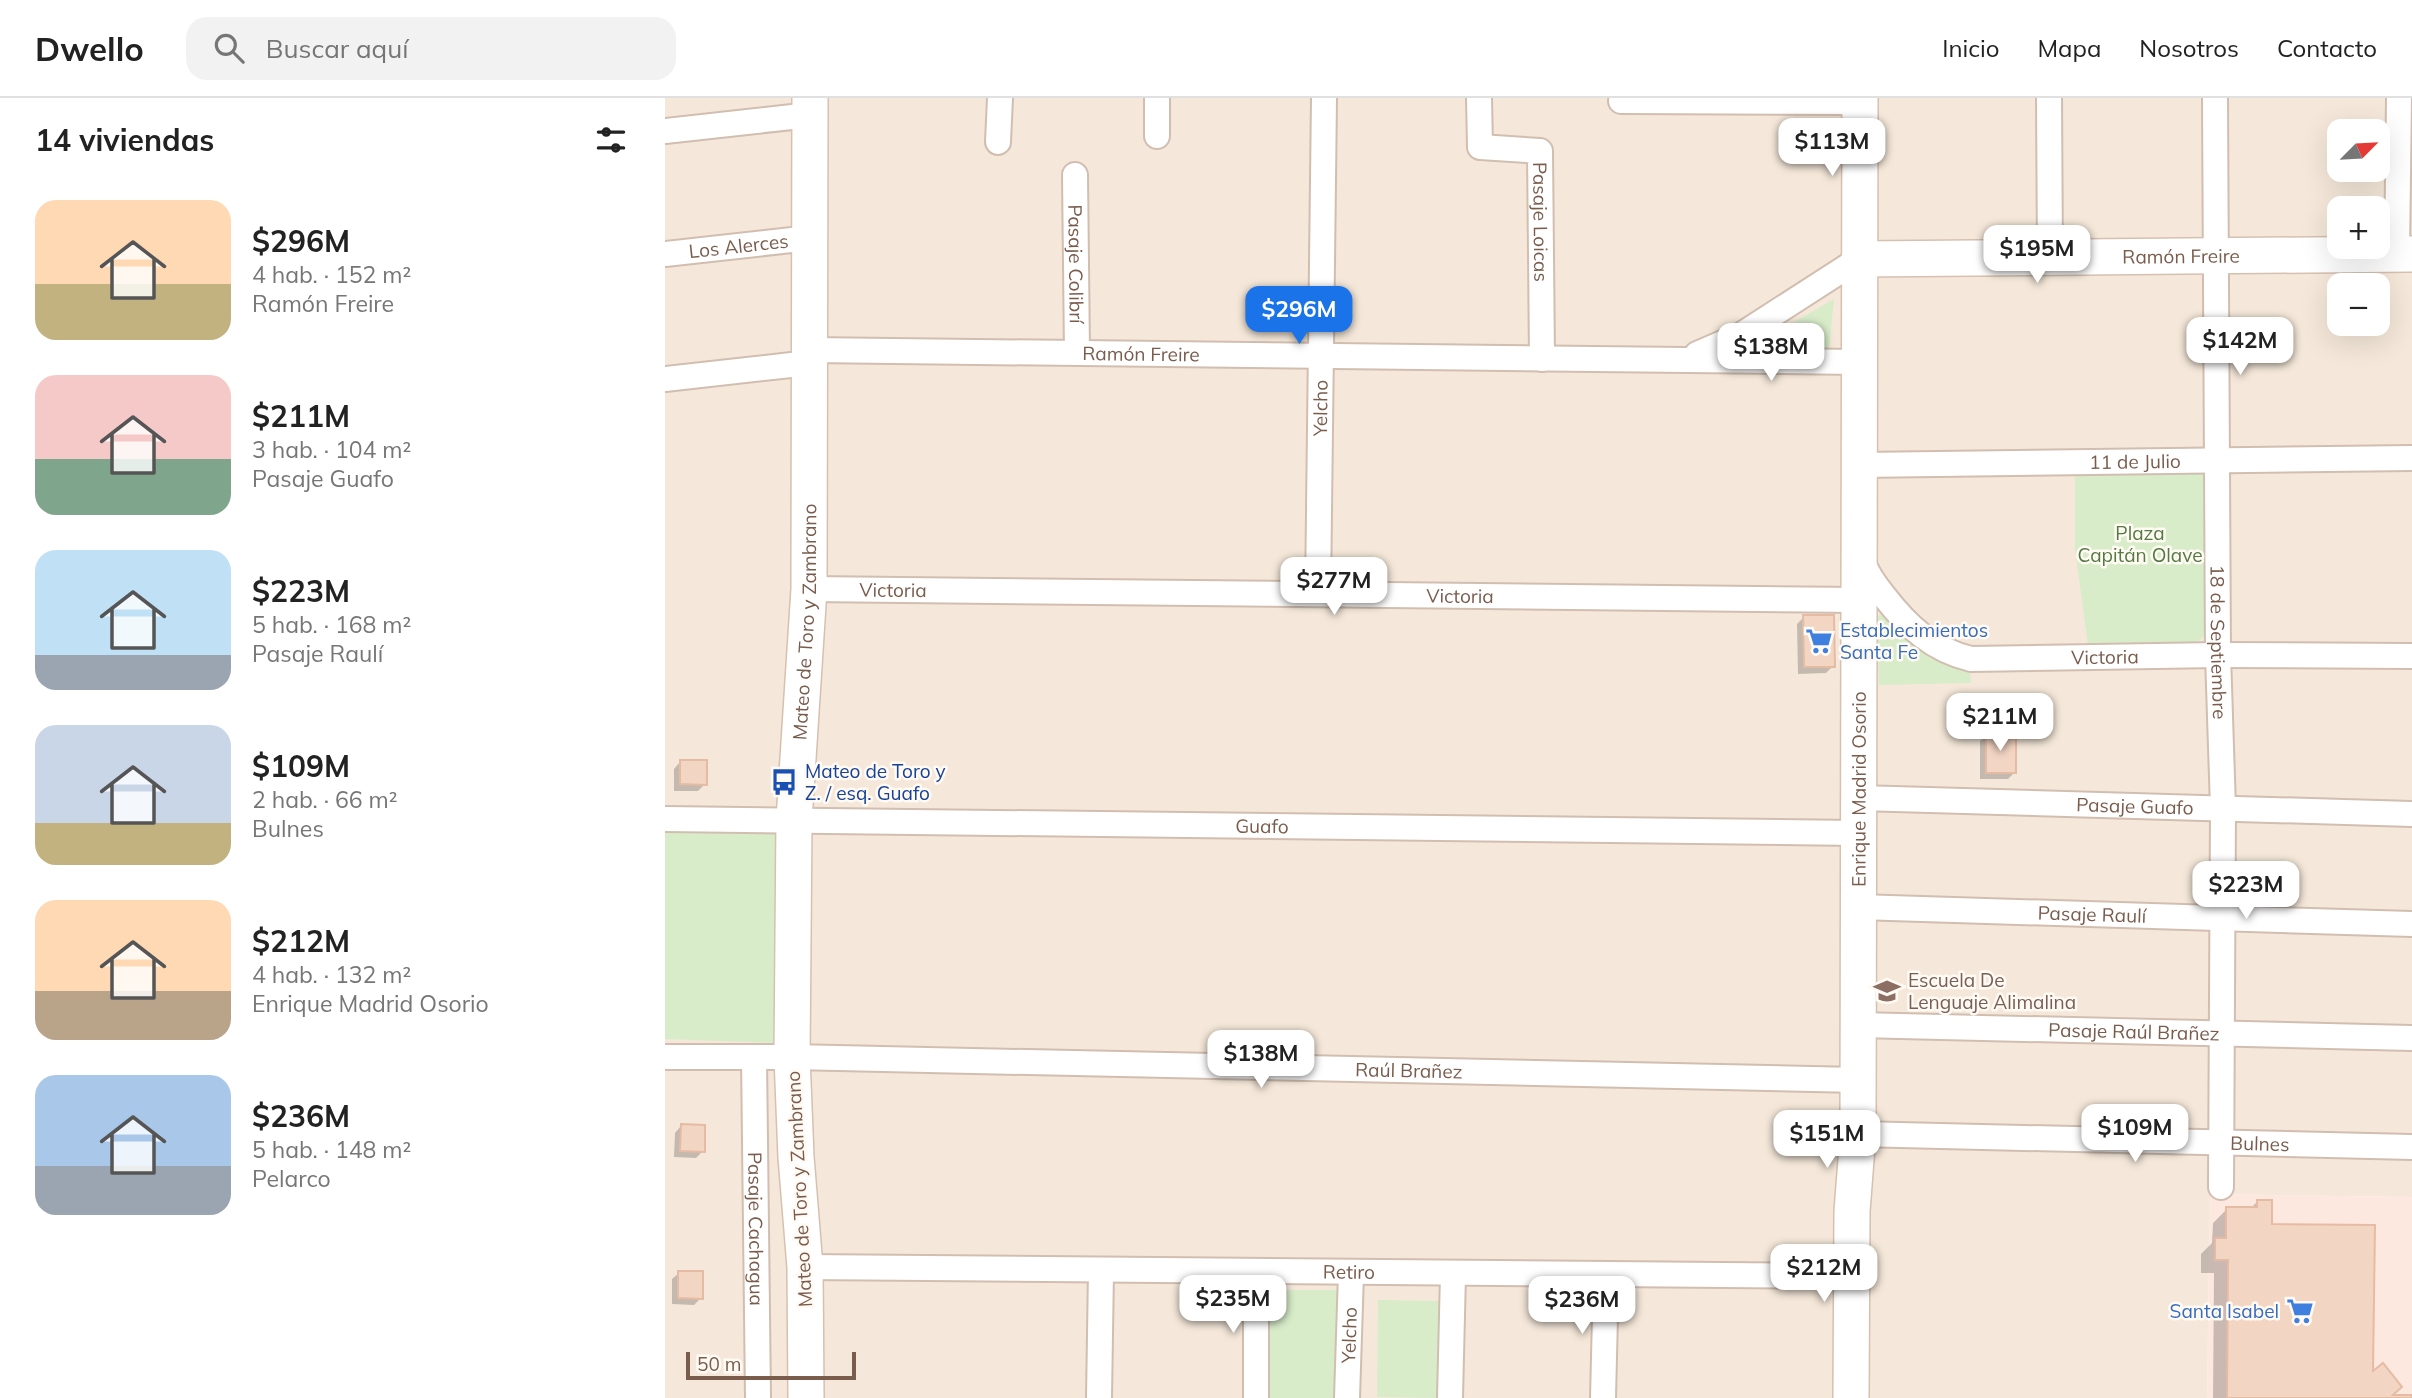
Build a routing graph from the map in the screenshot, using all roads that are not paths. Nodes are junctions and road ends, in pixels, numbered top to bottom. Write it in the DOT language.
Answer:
graph roads {
  1 [pos="1000,98"];
  2 [pos="1157,98"];
  3 [pos="1324,98"];
  4 [pos="1479,98"];
  5 [pos="2049,98"];
  6 [pos="2215,98"];
  7 [pos="2399,98"];
  8 [pos="1860,100"];
  9 [pos="1621,101"];
  10 [pos="810,107"];
  11 [pos="665,131"];
  12 [pos="1157,136"];
  13 [pos="998,142"];
  14 [pos="1075,175"];
  15 [pos="810,238"];
  16 [pos="665,254"];
  17 [pos="2405,254"];
  18 [pos="2215,255"];
  19 [pos="2050,257"];
  20 [pos="1859,259"];
  21 [pos="1077,353"];
  22 [pos="809,356"];
  23 [pos="1322,356"];
  24 [pos="1542,359"];
  25 [pos="1683,359"];
  26 [pos="1859,362"];
  27 [pos="665,379"];
  28 [pos="2412,458"];
  29 [pos="2218,460"];
  30 [pos="1859,465"];
  31 [pos="1859,541"];
  32 [pos="809,589"];
  33 [pos="1318,594"];
  34 [pos="1859,600"];
  35 [pos="2218,655"];
  36 [pos="2412,656"];
  37 [pos="2223,808"];
  38 [pos="2412,814"];
  39 [pos="1859,815"];
  40 [pos="665,819"];
  41 [pos="794,820"];
  42 [pos="1858,907"];
  43 [pos="2223,919"];
  44 [pos="2412,924"];
  45 [pos="1858,1025"];
  46 [pos="2224,1033"];
  47 [pos="2412,1038"];
  48 [pos="665,1057"];
  49 [pos="754,1057"];
  50 [pos="792,1058"];
  51 [pos="1858,1080"];
  52 [pos="1858,1134"];
  53 [pos="2222,1143"];
  54 [pos="2412,1147"];
  55 [pos="2221,1187"];
  56 [pos="805,1267"];
  57 [pos="1101,1271"];
  58 [pos="1256,1272"];
  59 [pos="1351,1273"];
  60 [pos="1453,1274"];
  61 [pos="1606,1275"];
  62 [pos="1852,1276"];
  63 [pos="758,1398"];
  64 [pos="806,1398"];
  65 [pos="1099,1398"];
  66 [pos="1255,1398"];
  67 [pos="1347,1398"];
  68 [pos="1450,1398"];
  69 [pos="1603,1398"];
  70 [pos="1851,1398"];
  1 -- 13 [label="street"];
  2 -- 12 [label="street"];
  3 -- 23 [label="street, Yelcho"];
  4 -- 24 [label="street, Pasaje Loicas"];
  5 -- 19 [label="street"];
  6 -- 18 [label="street, 18 de Septiembre"];
  7 -- 17 [label="street"];
  8 -- 9 [label="street"];
  8 -- 20 [label="street, Enrique Madrid Osorio"];
  10 -- 11 [label="street"];
  10 -- 15 [label="street, Mateo de Toro y Zambrano"];
  14 -- 21 [label="street, Pasaje Colibrí"];
  15 -- 16 [label="street, Los Alerces"];
  15 -- 22 [label="street, Mateo de Toro y Zambrano"];
  17 -- 18 [label="street, Ramón Freire"];
  18 -- 19 [label="street, Ramón Freire"];
  18 -- 29 [label="street, 18 de Septiembre"];
  19 -- 20 [label="street, Ramón Freire"];
  20 -- 25 [label="street, Ramón Freire"];
  20 -- 26 [label="street, Enrique Madrid Osorio"];
  21 -- 22 [label="street, Ramón Freire"];
  21 -- 23 [label="street, Ramón Freire"];
  22 -- 27 [label="street, Ramón Freire"];
  22 -- 32 [label="street, Mateo de Toro y Zambrano"];
  23 -- 24 [label="street, Ramón Freire"];
  23 -- 33 [label="street, Yelcho"];
  24 -- 25 [label="street, Ramón Freire"];
  25 -- 26 [label="street, Ramón Freire"];
  26 -- 30 [label="street, Enrique Madrid Osorio"];
  28 -- 29 [label="street, 11 de Julio"];
  29 -- 30 [label="street, 11 de Julio"];
  29 -- 35 [label="street, 18 de Septiembre"];
  30 -- 31 [label="street, Enrique Madrid Osorio"];
  31 -- 34 [label="street, Enrique Madrid Osorio"];
  31 -- 35 [label="street, Victoria"];
  32 -- 33 [label="street, Victoria"];
  32 -- 41 [label="street, Mateo de Toro y Zambrano"];
  33 -- 34 [label="street, Victoria"];
  34 -- 39 [label="street, Enrique Madrid Osorio"];
  35 -- 36 [label="street, Victoria"];
  35 -- 37 [label="street, 18 de Septiembre"];
  37 -- 38 [label="street, Pasaje Guafo"];
  37 -- 39 [label="street, Pasaje Guafo"];
  37 -- 43 [label="street, 18 de Septiembre"];
  39 -- 41 [label="street, Guafo"];
  39 -- 42 [label="street, Enrique Madrid Osorio"];
  40 -- 41 [label="street, Guafo"];
  41 -- 50 [label="street, Mateo de Toro y Zambrano"];
  42 -- 43 [label="street, Pasaje Raulí"];
  42 -- 45 [label="street, Enrique Madrid Osorio"];
  43 -- 44 [label="street, Pasaje Raulí"];
  43 -- 46 [label="street, 18 de Septiembre"];
  45 -- 46 [label="street, Pasaje Raúl Brañez"];
  45 -- 51 [label="street, Enrique Madrid Osorio"];
  46 -- 47 [label="street, Pasaje Raúl Brañez"];
  46 -- 53 [label="street, 18 de Septiembre"];
  48 -- 49 [label="street, Raúl Brañez"];
  49 -- 50 [label="street, Raúl Brañez"];
  49 -- 63 [label="street, Pasaje Cachagua"];
  50 -- 51 [label="street, Raúl Brañez"];
  50 -- 56 [label="street, Mateo de Toro y Zambrano"];
  51 -- 52 [label="street, Enrique Madrid Osorio"];
  52 -- 53 [label="street, Bulnes"];
  52 -- 62 [label="street, Enrique Madrid Osorio"];
  53 -- 54 [label="street, Bulnes"];
  53 -- 55 [label="street, 18 de Septiembre"];
  56 -- 57 [label="street, Retiro"];
  56 -- 64 [label="street, Mateo de Toro y Zambrano"];
  57 -- 58 [label="street, Retiro"];
  57 -- 65 [label="street"];
  58 -- 59 [label="street, Retiro"];
  58 -- 66 [label="street"];
  59 -- 60 [label="street, Retiro"];
  59 -- 67 [label="street, Yelcho"];
  60 -- 61 [label="street, Retiro"];
  60 -- 68 [label="street"];
  61 -- 62 [label="street, Retiro"];
  61 -- 69 [label="street"];
  62 -- 70 [label="street, Enrique Madrid Osorio"];
}
